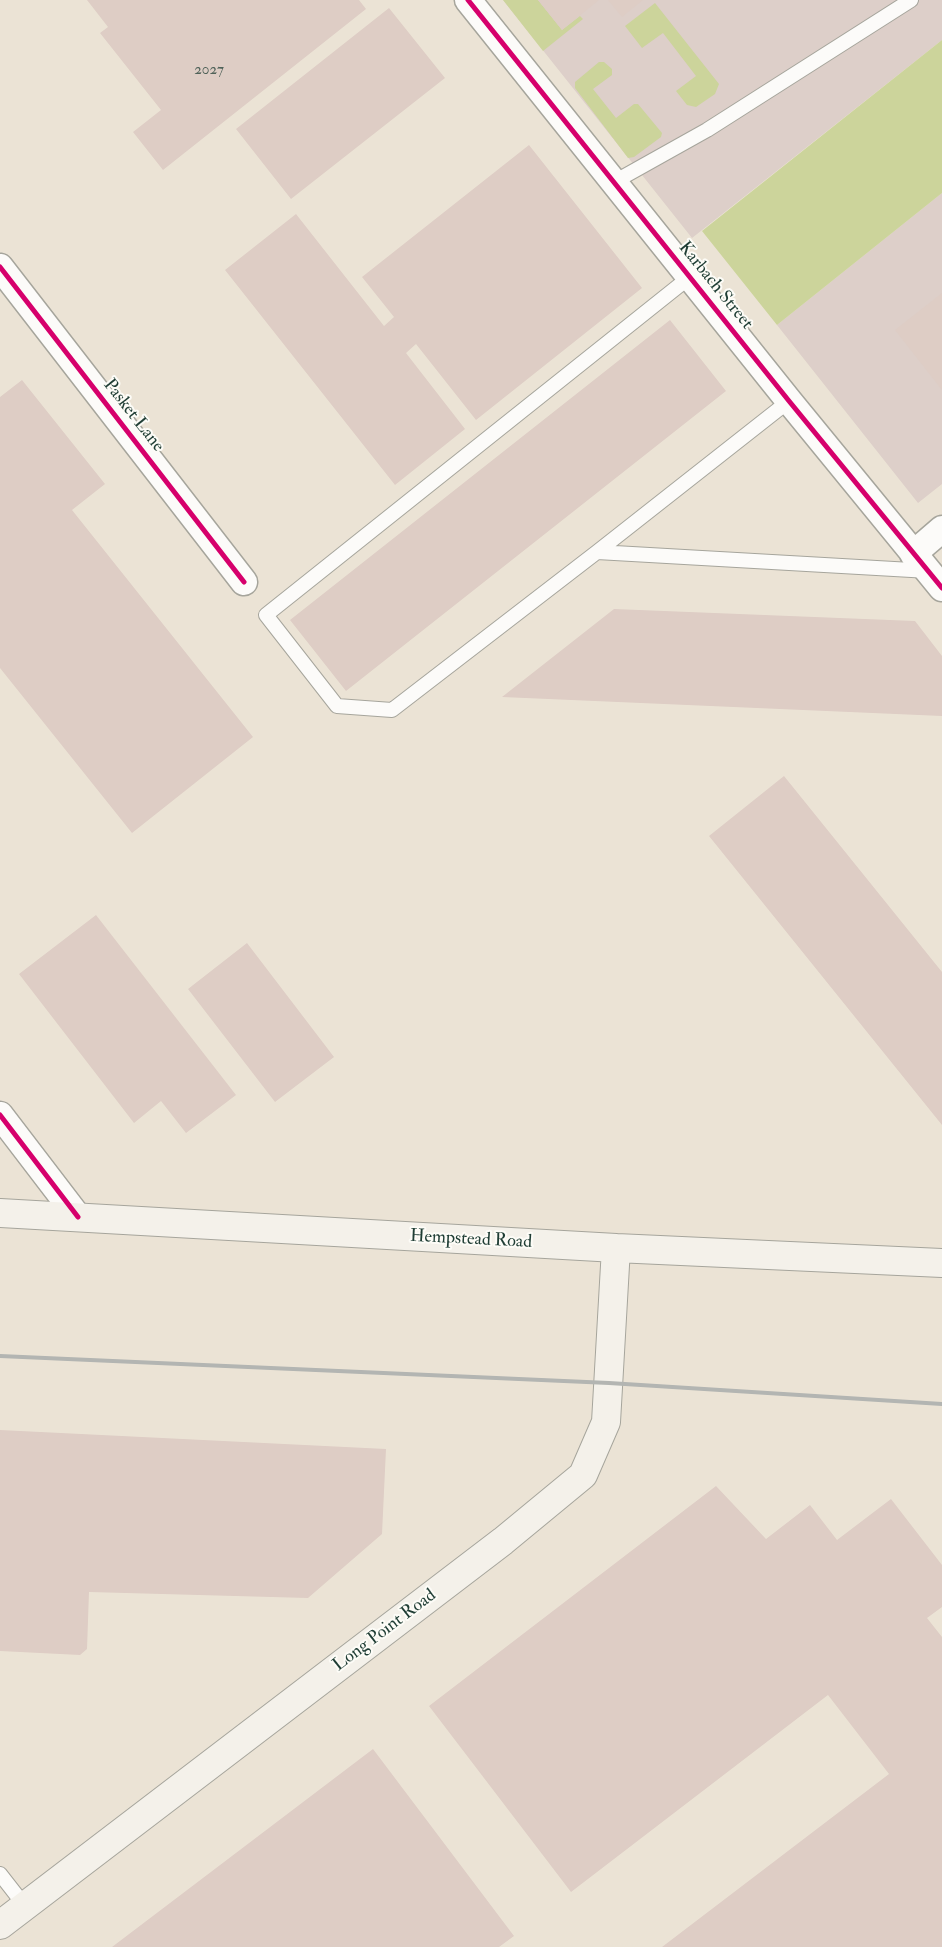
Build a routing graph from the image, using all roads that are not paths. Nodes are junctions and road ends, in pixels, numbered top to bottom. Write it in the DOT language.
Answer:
graph roads {
  1 [pos="468,0"];
  2 [pos="911,0"];
  3 [pos="614,182"];
  4 [pos="0,267"];
  5 [pos="691,276"];
  6 [pos="789,401"];
  7 [pos="942,528"];
  8 [pos="597,552"];
  9 [pos="928,571"];
  10 [pos="244,582"];
  11 [pos="0,1115"];
  12 [pos="0,1213"];
  13 [pos="78,1217"];
  14 [pos="616,1248"];
  15 [pos="942,1263"];
  16 [pos="0,1874"];
  17 [pos="25,1906"];
  18 [pos="0,1925"];
  1 -- 3 [label="street, Karbach Street"];
  2 -- 3 [label="lane"];
  3 -- 5 [label="street, Karbach Street"];
  4 -- 10 [label="street, Pasket Lane"];
  5 -- 6 [label="street, Karbach Street"];
  5 -- 8 [label="lane"];
  6 -- 8 [label="lane"];
  6 -- 9 [label="street, Karbach Street"];
  7 -- 9 [label="street"];
  8 -- 9 [label="lane"];
  11 -- 13 [label="street"];
  12 -- 13 [label="main road, Hempstead Road"];
  13 -- 14 [label="main road, Hempstead Road"];
  14 -- 15 [label="main road, Hempstead Road"];
  14 -- 17 [label="main road, Long Point Road"];
  16 -- 17 [label="lane"];
  17 -- 18 [label="main road, Long Point Road"];
}
